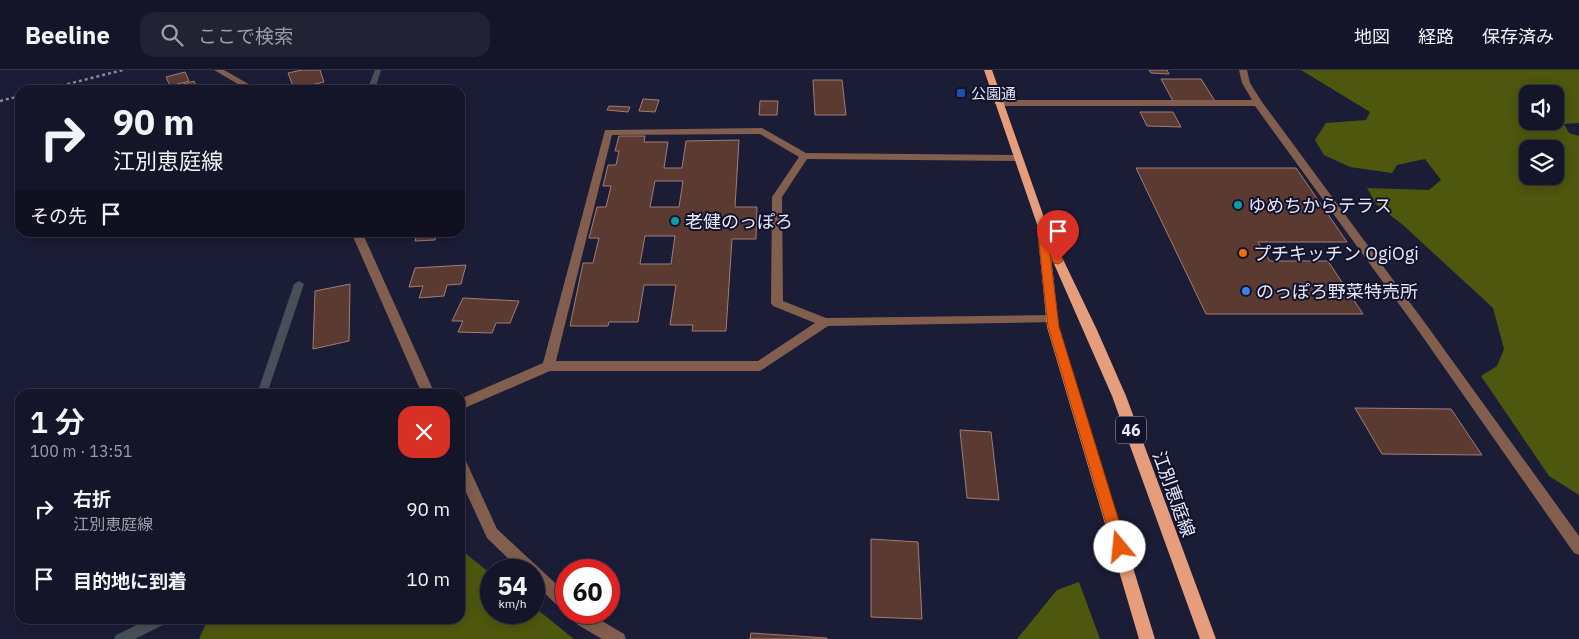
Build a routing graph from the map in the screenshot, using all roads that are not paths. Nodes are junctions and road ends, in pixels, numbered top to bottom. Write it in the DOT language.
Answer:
graph roads {
  1 [pos="218,70"];
  2 [pos="988,70"];
  3 [pos="1242,70"];
  4 [pos="246,85"];
  5 [pos="998,103"];
  6 [pos="1258,103"];
  7 [pos="804,156"];
  8 [pos="1017,158"];
  9 [pos="1042,226"];
  10 [pos="358,237"];
  11 [pos="1052,319"];
  12 [pos="825,322"];
  13 [pos="549,366"];
  14 [pos="427,389"];
  15 [pos="465,404"];
  16 [pos="465,474"];
  17 [pos="1579,548"];
  18 [pos="519,559"];
  19 [pos="545,583"];
  20 [pos="555,593"];
  21 [pos="591,624"];
  22 [pos="618,639"];
  23 [pos="1148,639"];
  24 [pos="1208,639"];
  1 -- 4 [label="street"];
  2 -- 5 [label="main road, 江別恵庭線 / 46"];
  3 -- 6 [label="street"];
  5 -- 6 [label="street"];
  5 -- 8 [label="main road, 江別恵庭線 / 46"];
  6 -- 17 [label="street"];
  7 -- 8 [label="street"];
  7 -- 12 [label="street"];
  7 -- 13 [label="street"];
  8 -- 9 [label="main road, 江別恵庭線 / 46"];
  9 -- 11 [label="main road, 江別恵庭線 / 46"];
  9 -- 24 [label="main road, 江別恵庭線 / 46"];
  10 -- 14 [label="street"];
  11 -- 12 [label="street"];
  11 -- 23 [label="main road, 江別恵庭線 / 46"];
  12 -- 13 [label="street"];
  13 -- 15 [label="street"];
  16 -- 18 [label="street"];
  19 -- 20 [label="street"];
  21 -- 22 [label="street"];
}
